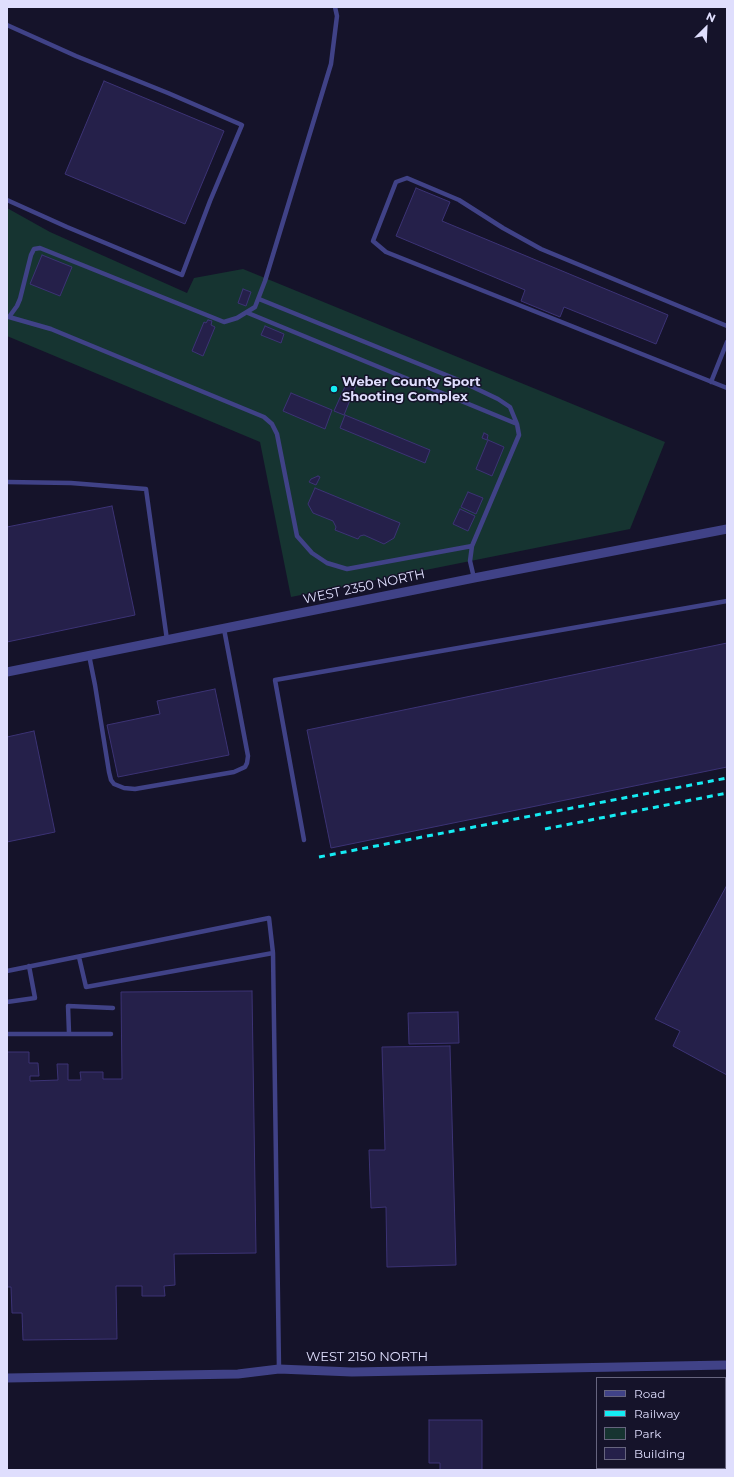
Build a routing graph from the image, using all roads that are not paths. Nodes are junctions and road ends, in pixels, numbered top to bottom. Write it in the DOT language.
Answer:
graph roads {
  1 [pos="335,7"];
  2 [pos="7,24"];
  3 [pos="7,200"];
  4 [pos="259,299"];
  5 [pos="248,313"];
  6 [pos="8,317"];
  7 [pos="727,326"];
  8 [pos="727,342"];
  9 [pos="711,382"];
  10 [pos="727,388"];
  11 [pos="517,424"];
  12 [pos="7,482"];
  13 [pos="727,529"];
  14 [pos="472,546"];
  15 [pos="474,578"];
  16 [pos="727,601"];
  17 [pos="224,629"];
  18 [pos="167,640"];
  19 [pos="89,655"];
  20 [pos="7,672"];
  21 [pos="304,840"];
  22 [pos="273,953"];
  23 [pos="80,956"];
  24 [pos="29,966"];
  25 [pos="7,971"];
  26 [pos="7,1002"];
  27 [pos="113,1008"];
  28 [pos="69,1033"];
  29 [pos="7,1034"];
  30 [pos="111,1034"];
  31 [pos="727,1365"];
  32 [pos="279,1369"];
  33 [pos="7,1378"];
  1 -- 4 [label="lane"];
  2 -- 3 [label="lane"];
  4 -- 5 [label="lane"];
  4 -- 11 [label="lane"];
  5 -- 6 [label="lane"];
  5 -- 11 [label="lane"];
  6 -- 14 [label="lane"];
  7 -- 9 [label="lane"];
  8 -- 9 [label="lane"];
  9 -- 10 [label="lane"];
  11 -- 14 [label="lane"];
  12 -- 18 [label="lane"];
  13 -- 15 [label="street, WEST 2350 NORTH"];
  14 -- 15 [label="lane"];
  15 -- 17 [label="street, WEST 2350 NORTH"];
  16 -- 21 [label="lane"];
  17 -- 18 [label="street, WEST 2350 NORTH"];
  17 -- 19 [label="lane"];
  18 -- 19 [label="street, WEST 2350 NORTH"];
  19 -- 20 [label="street, WEST 2350 NORTH"];
  22 -- 23 [label="lane"];
  22 -- 23 [label="lane"];
  22 -- 32 [label="lane"];
  23 -- 24 [label="lane"];
  24 -- 25 [label="lane"];
  24 -- 26 [label="lane"];
  27 -- 28 [label="lane"];
  28 -- 29 [label="lane"];
  28 -- 30 [label="lane"];
  31 -- 32 [label="street, WEST 2150 NORTH"];
  32 -- 33 [label="street, WEST 2150 NORTH"];
}
